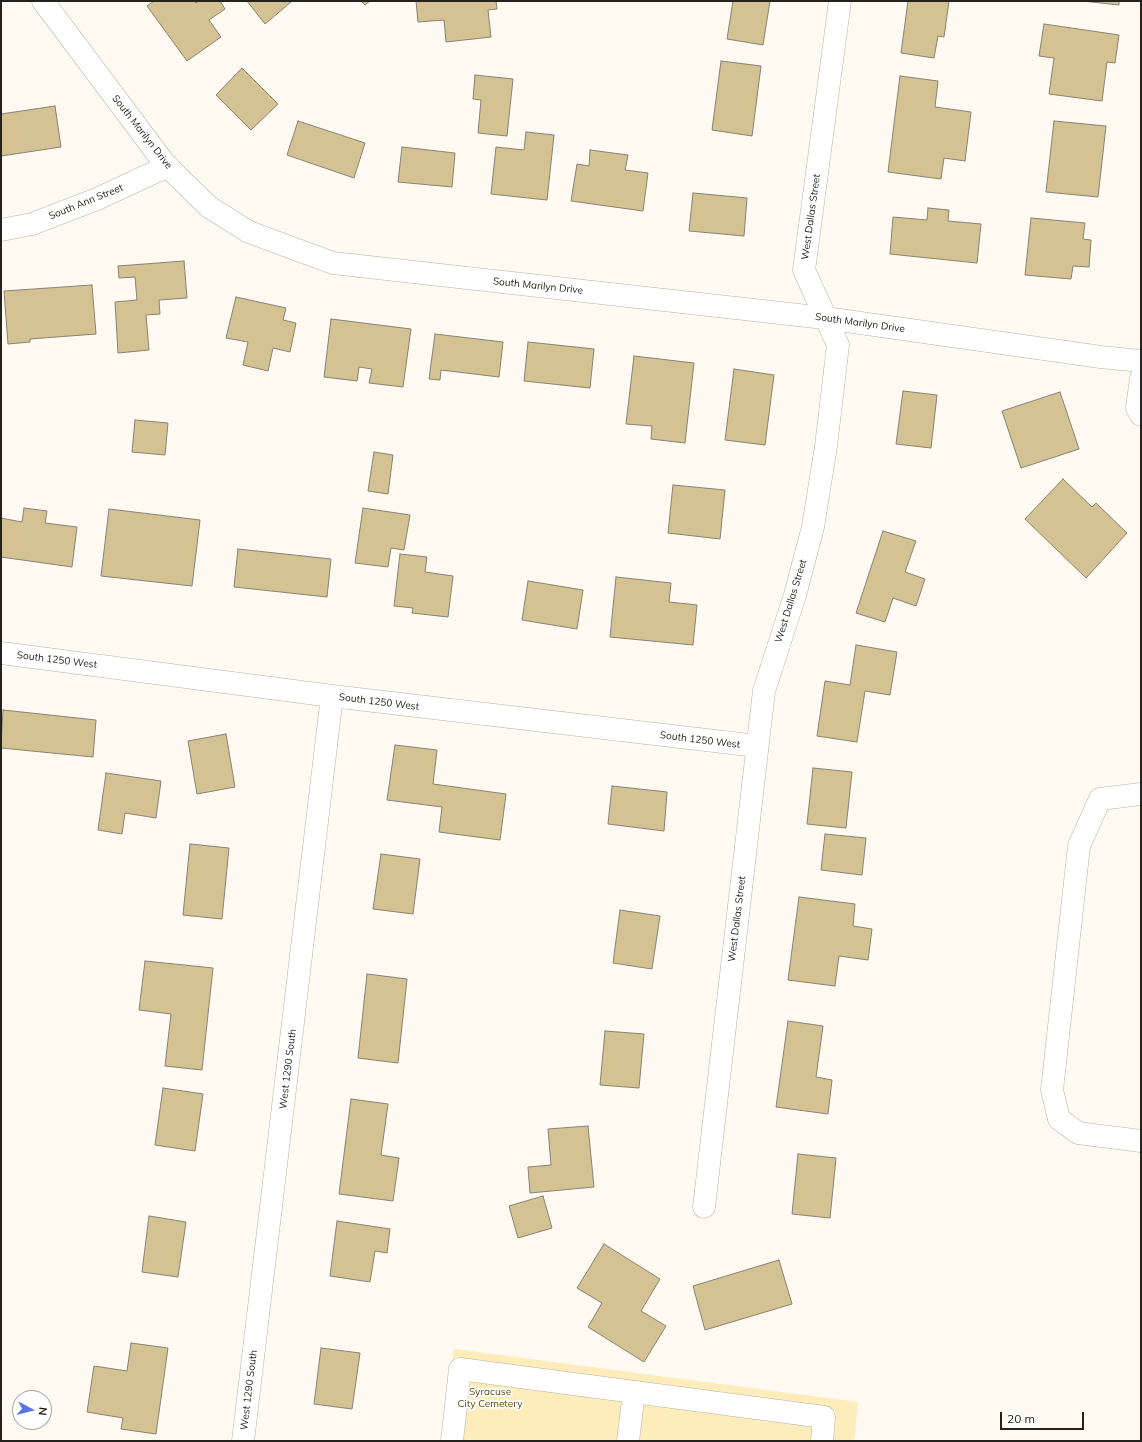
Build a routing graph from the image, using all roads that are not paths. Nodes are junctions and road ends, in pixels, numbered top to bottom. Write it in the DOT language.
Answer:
graph roads {
  1 [pos="43,1"];
  2 [pos="840,1"];
  3 [pos="168,166"];
  4 [pos="1,230"];
  5 [pos="825,318"];
  6 [pos="1141,361"];
  7 [pos="1141,378"];
  8 [pos="1141,415"];
  9 [pos="1,653"];
  10 [pos="332,696"];
  11 [pos="757,746"];
  12 [pos="1141,794"];
  13 [pos="1141,1141"];
  14 [pos="704,1207"];
  15 [pos="634,1392"];
  16 [pos="243,1441"];
  17 [pos="452,1441"];
  18 [pos="628,1441"];
  19 [pos="822,1441"];
  1 -- 3 [label="street, South Marilyn Drive"];
  2 -- 5 [label="street, West Dallas Street"];
  3 -- 4 [label="street, South Ann Street"];
  3 -- 5 [label="street, South Marilyn Drive"];
  5 -- 6 [label="street, South Marilyn Drive"];
  5 -- 11 [label="street, West Dallas Street"];
  7 -- 8 [label="street"];
  9 -- 10 [label="street, South 1250 West"];
  10 -- 11 [label="street, South 1250 West"];
  10 -- 16 [label="street, West 1290 South"];
  11 -- 14 [label="street, West Dallas Street"];
  12 -- 13 [label="street"];
  15 -- 17 [label="street"];
  15 -- 18 [label="street"];
  15 -- 19 [label="street"];
}
